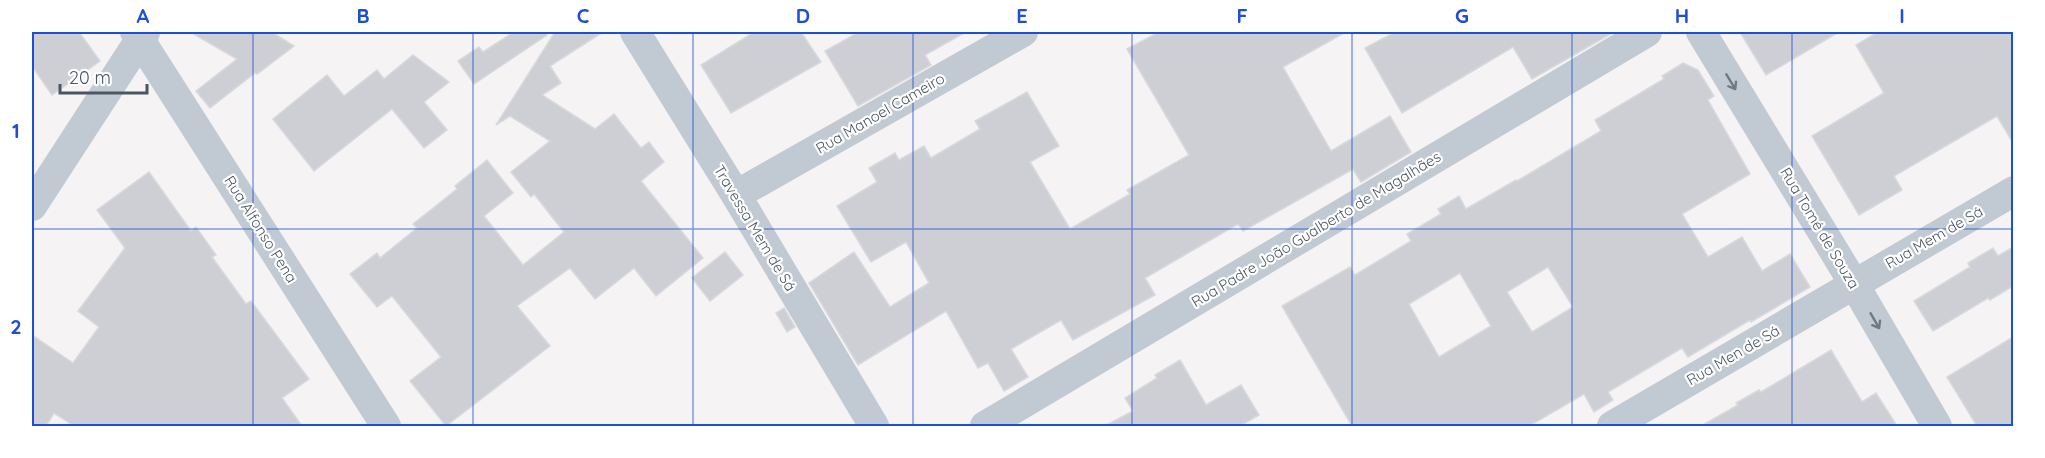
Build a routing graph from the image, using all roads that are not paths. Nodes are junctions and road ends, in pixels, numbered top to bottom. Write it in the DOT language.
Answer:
graph roads {
  1 [pos="635,32"];
  2 [pos="1023,32"];
  3 [pos="1647,32"];
  4 [pos="1701,32"];
  5 [pos="140,34"];
  6 [pos="2013,190"];
  7 [pos="736,195"];
  8 [pos="32,206"];
  9 [pos="1854,284"];
  10 [pos="386,426"];
  11 [pos="874,426"];
  12 [pos="985,426"];
  13 [pos="1612,426"];
  14 [pos="1937,426"];
  1 -- 7 [label="street, Travessa Mem de Sá"];
  2 -- 7 [label="street, Rua Manoel Cameiro"];
  3 -- 12 [label="street, Rua Padre João Gualberto de Magalhães"];
  4 -- 9 [label="street, Rua Tomé de Souza, one-way"];
  5 -- 8 [label="street"];
  5 -- 10 [label="street, Rua Alfonso Pena"];
  6 -- 9 [label="street, Rua Mem de Sá"];
  7 -- 11 [label="street, Travessa Mem de Sá"];
  9 -- 13 [label="street, Rua Men de Sá"];
  9 -- 14 [label="street, Rua Tomé de Souza, one-way"];
}
